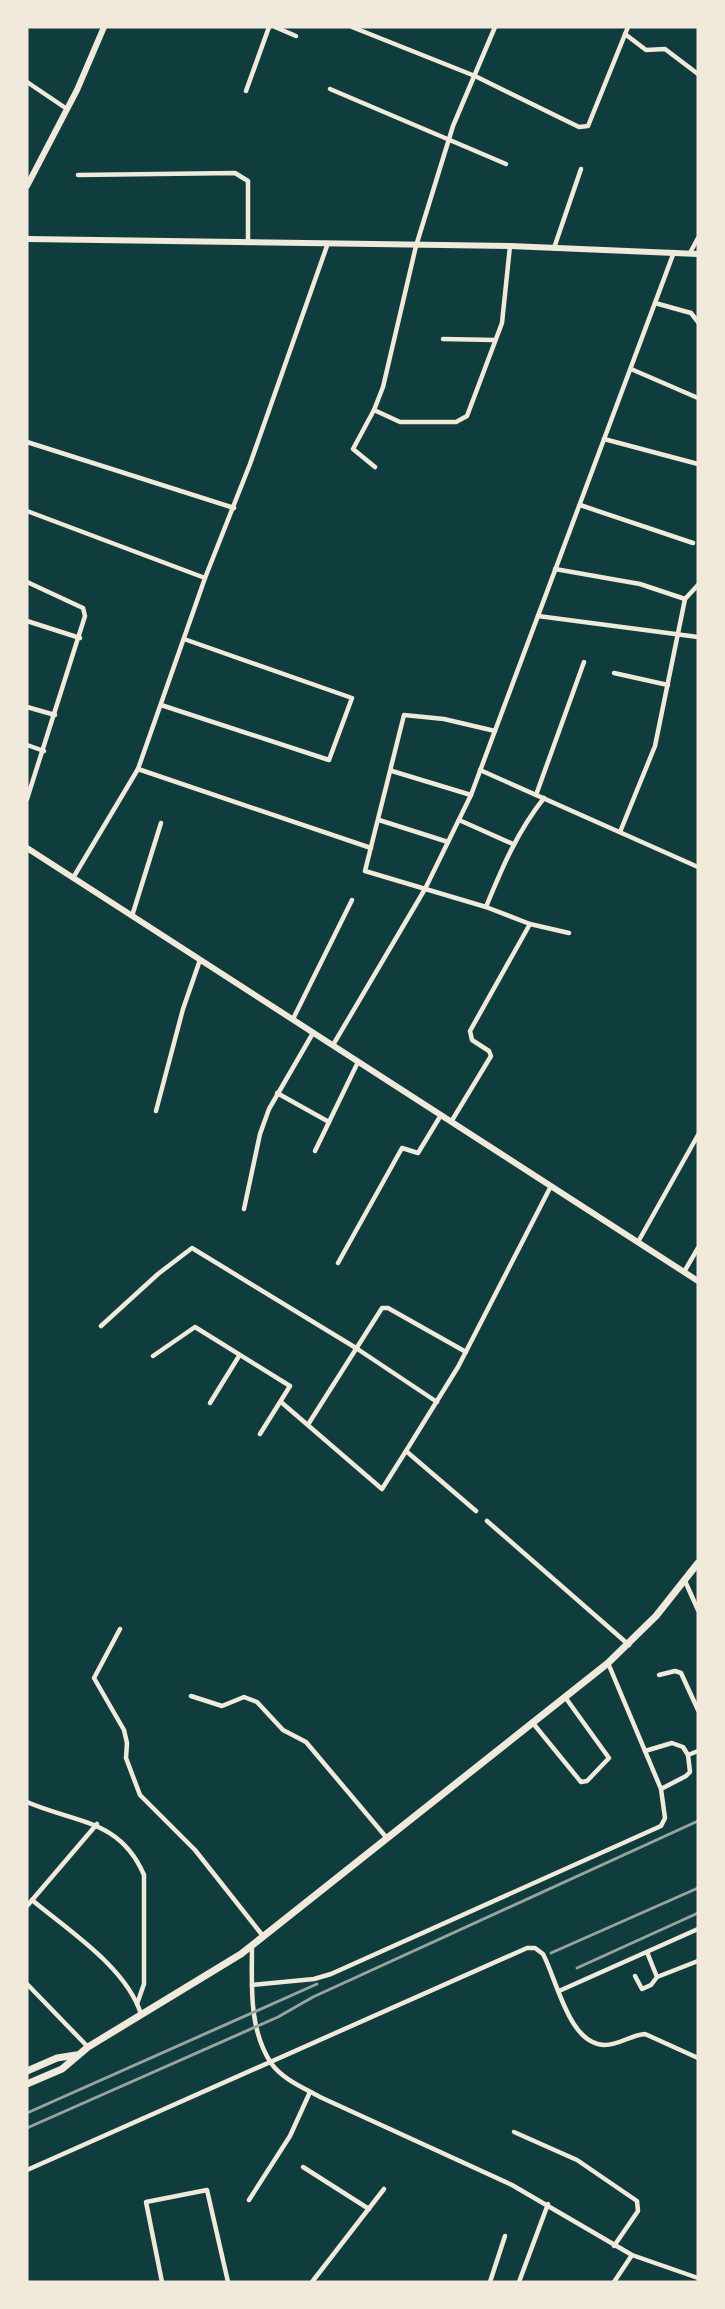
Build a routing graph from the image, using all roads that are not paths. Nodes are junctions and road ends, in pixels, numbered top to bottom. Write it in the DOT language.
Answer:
graph roads {
  1 [pos="104,27"];
  2 [pos="269,27"];
  3 [pos="275,27"];
  4 [pos="352,27"];
  5 [pos="495,27"];
  6 [pos="628,27"];
  7 [pos="625,33"];
  8 [pos="296,36"];
  9 [pos="698,74"];
  10 [pos="475,76"];
  11 [pos="27,82"];
  12 [pos="330,88"];
  13 [pos="246,91"];
  14 [pos="67,109"];
  15 [pos="449,139"];
  16 [pos="506,164"];
  17 [pos="581,169"];
  18 [pos="78,175"];
  19 [pos="27,186"];
  20 [pos="698,238"];
  21 [pos="27,239"];
  22 [pos="248,243"];
  23 [pos="328,243"];
  24 [pos="416,246"];
  25 [pos="510,246"];
  26 [pos="554,248"];
  27 [pos="674,252"];
  28 [pos="690,253"];
  29 [pos="698,254"];
  30 [pos="655,303"];
  31 [pos="698,322"];
  32 [pos="443,339"];
  33 [pos="495,340"];
  34 [pos="631,369"];
  35 [pos="698,398"];
  36 [pos="374,410"];
  37 [pos="604,440"];
  38 [pos="27,442"];
  39 [pos="698,464"];
  40 [pos="375,466"];
  41 [pos="580,505"];
  42 [pos="234,508"];
  43 [pos="27,511"];
  44 [pos="693,543"];
  45 [pos="555,569"];
  46 [pos="205,578"];
  47 [pos="27,582"];
  48 [pos="698,585"];
  49 [pos="685,599"];
  50 [pos="538,616"];
  51 [pos="27,621"];
  52 [pos="678,633"];
  53 [pos="698,637"];
  54 [pos="80,638"];
  55 [pos="184,639"];
  56 [pos="584,663"];
  57 [pos="614,673"];
  58 [pos="668,685"];
  59 [pos="161,705"];
  60 [pos="27,707"];
  61 [pos="56,715"];
  62 [pos="495,731"];
  63 [pos="27,745"];
  64 [pos="44,751"];
  65 [pos="138,769"];
  66 [pos="480,770"];
  67 [pos="392,771"];
  68 [pos="471,795"];
  69 [pos="536,795"];
  70 [pos="544,798"];
  71 [pos="27,799"];
  72 [pos="379,820"];
  73 [pos="459,820"];
  74 [pos="161,823"];
  75 [pos="620,832"];
  76 [pos="448,842"];
  77 [pos="513,844"];
  78 [pos="27,848"];
  79 [pos="371,848"];
  80 [pos="698,867"];
  81 [pos="73,878"];
  82 [pos="424,889"];
  83 [pos="352,900"];
  84 [pos="486,907"];
  85 [pos="132,916"];
  86 [pos="530,924"];
  87 [pos="569,933"];
  88 [pos="200,960"];
  89 [pos="293,1019"];
  90 [pos="313,1033"];
  91 [pos="333,1046"];
  92 [pos="358,1062"];
  93 [pos="277,1093"];
  94 [pos="156,1111"];
  95 [pos="441,1115"];
  96 [pos="330,1122"];
  97 [pos="451,1122"];
  98 [pos="698,1135"];
  99 [pos="315,1151"];
  100 [pos="551,1186"];
  101 [pos="244,1209"];
  102 [pos="639,1242"];
  103 [pos="698,1248"];
  104 [pos="338,1263"];
  105 [pos="684,1272"];
  106 [pos="698,1281"];
  107 [pos="101,1326"];
  108 [pos="356,1348"];
  109 [pos="466,1352"];
  110 [pos="153,1356"];
  111 [pos="239,1356"];
  112 [pos="281,1402"];
  113 [pos="437,1402"];
  114 [pos="210,1403"];
  115 [pos="309,1424"];
  116 [pos="260,1434"];
  117 [pos="406,1451"];
  118 [pos="476,1511"];
  119 [pos="487,1521"];
  120 [pos="698,1563"];
  121 [pos="685,1581"];
  122 [pos="696,1601"];
  123 [pos="698,1610"];
  124 [pos="120,1629"];
  125 [pos="629,1645"];
  126 [pos="608,1664"];
  127 [pos="659,1675"];
  128 [pos="191,1696"];
  129 [pos="565,1697"];
  130 [pos="698,1710"];
  131 [pos="531,1722"];
  132 [pos="645,1751"];
  133 [pos="698,1751"];
  134 [pos="688,1755"];
  135 [pos="661,1789"];
  136 [pos="27,1802"];
  137 [pos="97,1824"];
  138 [pos="386,1837"];
  139 [pos="32,1900"];
  140 [pos="27,1906"];
  141 [pos="698,1929"];
  142 [pos="263,1936"];
  143 [pos="252,1945"];
  144 [pos="646,1952"];
  145 [pos="698,1961"];
  146 [pos="635,1976"];
  147 [pos="657,1977"];
  148 [pos="27,1984"];
  149 [pos="252,1985"];
  150 [pos="559,1991"];
  151 [pos="138,2004"];
  152 [pos="141,2014"];
  153 [pos="88,2047"];
  154 [pos="76,2055"];
  155 [pos="698,2058"];
  156 [pos="272,2063"];
  157 [pos="27,2071"];
  158 [pos="27,2084"];
  159 [pos="310,2092"];
  160 [pos="514,2132"];
  161 [pos="303,2168"];
  162 [pos="27,2170"];
  163 [pos="384,2189"];
  164 [pos="249,2200"];
  165 [pos="548,2204"];
  166 [pos="369,2209"];
  167 [pos="505,2236"];
  168 [pos="614,2246"];
  169 [pos="632,2255"];
  170 [pos="698,2278"];
  171 [pos="162,2282"];
  172 [pos="228,2282"];
  173 [pos="312,2282"];
  174 [pos="490,2282"];
  175 [pos="519,2282"];
  176 [pos="614,2282"];
  1 -- 14 [label="street"];
  2 -- 13 [label="street"];
  3 -- 8 [label="street"];
  4 -- 10 [label="street"];
  5 -- 10 [label="street"];
  6 -- 7 [label="street"];
  7 -- 9 [label="street"];
  7 -- 10 [label="street"];
  10 -- 15 [label="street"];
  11 -- 14 [label="street"];
  12 -- 15 [label="street"];
  14 -- 19 [label="street"];
  15 -- 16 [label="street"];
  15 -- 24 [label="street"];
  17 -- 26 [label="street"];
  18 -- 22 [label="street"];
  20 -- 28 [label="street"];
  21 -- 22 [label="street"];
  22 -- 23 [label="street"];
  23 -- 24 [label="street"];
  23 -- 42 [label="street"];
  24 -- 25 [label="street"];
  24 -- 36 [label="street"];
  25 -- 26 [label="street"];
  25 -- 33 [label="street"];
  26 -- 27 [label="street"];
  27 -- 28 [label="street"];
  27 -- 30 [label="street"];
  28 -- 29 [label="street"];
  30 -- 31 [label="street"];
  30 -- 34 [label="street"];
  32 -- 33 [label="street"];
  33 -- 36 [label="street"];
  34 -- 35 [label="street"];
  34 -- 37 [label="street"];
  36 -- 40 [label="street"];
  37 -- 39 [label="street"];
  37 -- 41 [label="street"];
  38 -- 42 [label="street"];
  41 -- 44 [label="street"];
  41 -- 45 [label="street"];
  42 -- 46 [label="street"];
  43 -- 46 [label="street"];
  45 -- 49 [label="street"];
  45 -- 50 [label="street"];
  46 -- 55 [label="street"];
  47 -- 54 [label="street"];
  48 -- 49 [label="street"];
  49 -- 52 [label="street"];
  50 -- 52 [label="street"];
  50 -- 62 [label="street"];
  51 -- 54 [label="street"];
  52 -- 53 [label="street"];
  52 -- 58 [label="street"];
  54 -- 61 [label="street"];
  55 -- 59 [label="street"];
  55 -- 59 [label="street"];
  56 -- 69 [label="street"];
  57 -- 58 [label="street"];
  58 -- 75 [label="street"];
  59 -- 65 [label="street"];
  60 -- 61 [label="street"];
  61 -- 64 [label="street"];
  62 -- 66 [label="street"];
  62 -- 67 [label="street"];
  63 -- 64 [label="street"];
  64 -- 71 [label="street"];
  65 -- 79 [label="street"];
  65 -- 81 [label="street"];
  66 -- 68 [label="street"];
  66 -- 69 [label="street"];
  67 -- 68 [label="street"];
  67 -- 72 [label="street"];
  68 -- 73 [label="street"];
  69 -- 70 [label="street"];
  70 -- 75 [label="street"];
  70 -- 77 [label="street"];
  72 -- 76 [label="street"];
  72 -- 79 [label="street"];
  73 -- 76 [label="street"];
  73 -- 77 [label="street"];
  74 -- 85 [label="street"];
  75 -- 80 [label="street"];
  76 -- 82 [label="street"];
  77 -- 84 [label="street"];
  78 -- 81 [label="street"];
  79 -- 82 [label="street"];
  81 -- 85 [label="street"];
  82 -- 84 [label="street"];
  82 -- 91 [label="street"];
  83 -- 89 [label="street"];
  84 -- 86 [label="street"];
  85 -- 88 [label="street"];
  86 -- 87 [label="street"];
  86 -- 97 [label="street"];
  88 -- 89 [label="street"];
  88 -- 94 [label="street"];
  89 -- 90 [label="street"];
  90 -- 91 [label="street"];
  90 -- 93 [label="street"];
  91 -- 92 [label="street"];
  92 -- 95 [label="street"];
  92 -- 96 [label="street"];
  93 -- 96 [label="street"];
  93 -- 101 [label="street"];
  95 -- 97 [label="street"];
  95 -- 104 [label="street"];
  96 -- 99 [label="street"];
  97 -- 100 [label="street"];
  98 -- 102 [label="street"];
  100 -- 102 [label="street"];
  100 -- 109 [label="street"];
  102 -- 105 [label="street"];
  103 -- 105 [label="street"];
  105 -- 106 [label="street"];
  107 -- 108 [label="street"];
  108 -- 109 [label="street"];
  108 -- 113 [label="street"];
  108 -- 115 [label="street"];
  109 -- 113 [label="street"];
  110 -- 111 [label="street"];
  111 -- 112 [label="street"];
  111 -- 114 [label="street"];
  112 -- 115 [label="street"];
  112 -- 116 [label="street"];
  113 -- 117 [label="street"];
  115 -- 117 [label="street"];
  117 -- 118 [label="street"];
  119 -- 125 [label="street"];
  120 -- 121 [label="main road"];
  121 -- 122 [label="street"];
  121 -- 125 [label="main road"];
  122 -- 123 [label="street"];
  124 -- 142 [label="street"];
  125 -- 126 [label="main road"];
  126 -- 129 [label="main road"];
  126 -- 132 [label="street"];
  127 -- 130 [label="street"];
  128 -- 138 [label="street"];
  129 -- 131 [label="main road"];
  129 -- 131 [label="street"];
  131 -- 138 [label="main road"];
  132 -- 134 [label="street"];
  132 -- 135 [label="street"];
  133 -- 134 [label="street"];
  134 -- 135 [label="street"];
  135 -- 149 [label="street"];
  136 -- 137 [label="street"];
  137 -- 139 [label="street"];
  137 -- 151 [label="street"];
  138 -- 142 [label="main road"];
  139 -- 140 [label="street"];
  139 -- 151 [label="street"];
  141 -- 144 [label="street"];
  142 -- 143 [label="main road"];
  143 -- 149 [label="street"];
  143 -- 152 [label="main road"];
  144 -- 147 [label="street"];
  144 -- 150 [label="street"];
  145 -- 147 [label="street"];
  146 -- 147 [label="street"];
  148 -- 153 [label="street"];
  149 -- 156 [label="street"];
  150 -- 155 [label="street"];
  150 -- 156 [label="street"];
  151 -- 152 [label="street"];
  152 -- 153 [label="main road"];
  153 -- 154 [label="main road"];
  154 -- 157 [label="main road"];
  154 -- 158 [label="main road"];
  156 -- 159 [label="street"];
  156 -- 162 [label="street"];
  159 -- 164 [label="street"];
  159 -- 165 [label="street"];
  160 -- 168 [label="street"];
  161 -- 166 [label="street"];
  163 -- 166 [label="street"];
  165 -- 168 [label="street"];
  165 -- 175 [label="street"];
  166 -- 173 [label="street"];
  167 -- 174 [label="street"];
  168 -- 169 [label="street"];
  169 -- 170 [label="street"];
  169 -- 176 [label="street"];
  171 -- 172 [label="street"];
}
